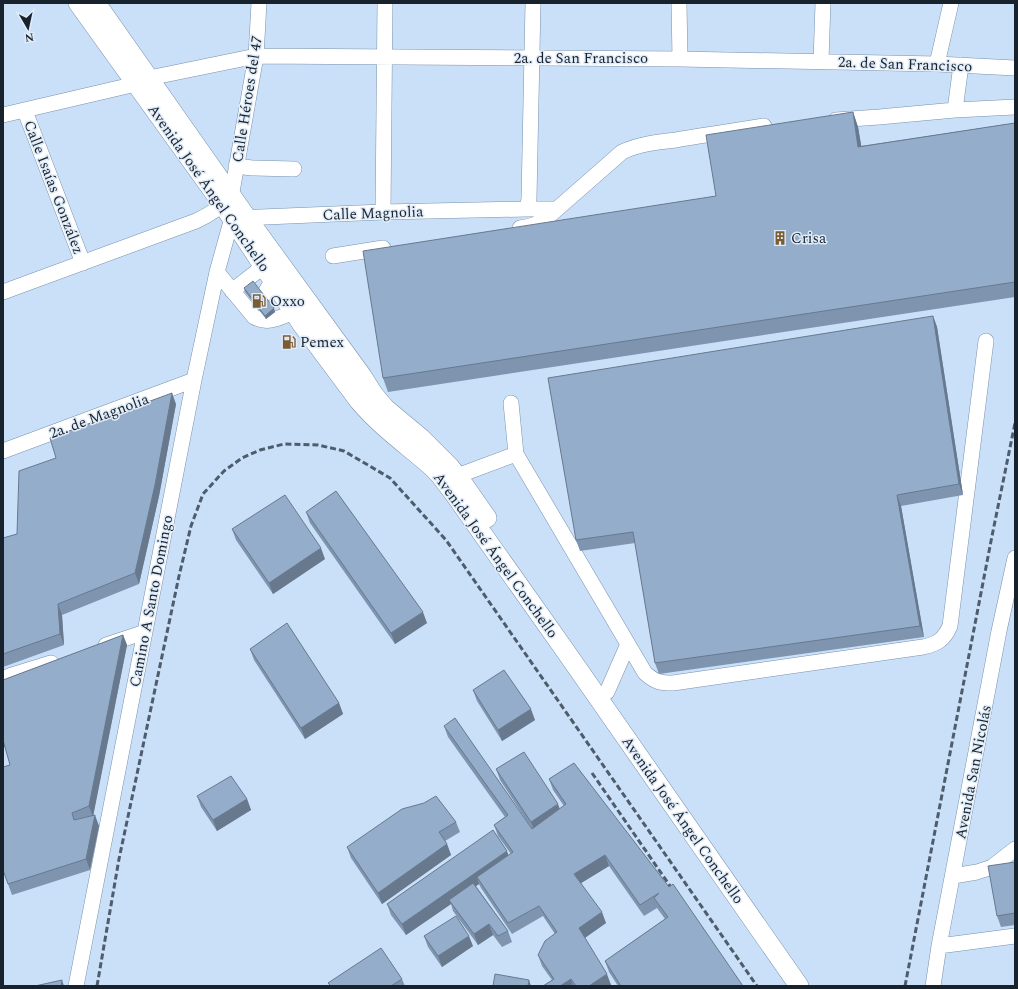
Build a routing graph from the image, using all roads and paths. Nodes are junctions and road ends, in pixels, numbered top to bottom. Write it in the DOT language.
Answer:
graph roads {
  1 [pos="78,3"];
  2 [pos="96,3"];
  3 [pos="259,3"];
  4 [pos="385,3"];
  5 [pos="533,3"];
  6 [pos="679,3"];
  7 [pos="823,3"];
  8 [pos="951,3"];
  9 [pos="256,56"];
  10 [pos="385,56"];
  11 [pos="532,58"];
  12 [pos="680,59"];
  13 [pos="821,61"];
  14 [pos="937,64"];
  15 [pos="961,65"];
  16 [pos="1015,68"];
  17 [pos="142,81"];
  18 [pos="1015,107"];
  19 [pos="955,110"];
  20 [pos="25,111"];
  21 [pos="3,115"];
  22 [pos="824,121"];
  23 [pos="777,125"];
  24 [pos="236,166"];
  25 [pos="294,169"];
  26 [pos="233,209"];
  27 [pos="521,209"];
  28 [pos="556,209"];
  29 [pos="383,212"];
  30 [pos="506,230"];
  31 [pos="394,247"];
  32 [pos="333,256"];
  33 [pos="83,263"];
  34 [pos="217,272"];
  35 [pos="232,291"];
  36 [pos="3,292"];
  37 [pos="261,292"];
  38 [pos="294,312"];
  39 [pos="986,341"];
  40 [pos="194,380"];
  41 [pos="511,403"];
  42 [pos="3,452"];
  43 [pos="516,454"];
  44 [pos="457,476"];
  45 [pos="1015,558"];
  46 [pos="145,632"];
  47 [pos="628,644"];
  48 [pos="91,650"];
  49 [pos="61,659"];
  50 [pos="9,676"];
  51 [pos="607,692"];
  52 [pos="1015,849"];
  53 [pos="953,876"];
  54 [pos="1015,936"];
  55 [pos="939,946"];
  56 [pos="76,986"];
  57 [pos="800,986"];
  58 [pos="814,986"];
  59 [pos="933,986"];
  1 -- 17 [label="main road, Avenida José Ángel Conchello"];
  2 -- 17 [label="main road, Avenida José Ángel Conchello"];
  3 -- 9 [label="street, Calle Héroes del 47"];
  4 -- 10 [label="street"];
  5 -- 11 [label="street"];
  6 -- 12 [label="street"];
  7 -- 13 [label="street"];
  8 -- 14 [label="street"];
  9 -- 10 [label="street, 2a. de San Francisco"];
  9 -- 17 [label="street, 2a. de San Francisco"];
  9 -- 24 [label="street, Calle Héroes del 47"];
  10 -- 11 [label="street, 2a. de San Francisco"];
  10 -- 29 [label="street"];
  11 -- 12 [label="street, 2a. de San Francisco"];
  11 -- 27 [label="street"];
  12 -- 13 [label="street, 2a. de San Francisco"];
  13 -- 14 [label="street, 2a. de San Francisco"];
  14 -- 15 [label="street, 2a. de San Francisco"];
  15 -- 16 [label="street, 2a. de San Francisco"];
  15 -- 19 [label="street"];
  17 -- 20 [label="street, 2a. de San Francisco"];
  17 -- 26 [label="main road, Avenida José Ángel Conchello"];
  18 -- 19 [label="street"];
  19 -- 22 [label="street"];
  20 -- 21 [label="street, 2a. de San Francisco"];
  20 -- 33 [label="street, Calle Isaías González"];
  23 -- 28 [label="street"];
  24 -- 25 [label="street"];
  24 -- 26 [label="street, Calle Héroes del 47"];
  26 -- 29 [label="street, Calle Magnolia"];
  26 -- 33 [label="street, Calle Magnolia"];
  26 -- 34 [label="street, Camino A Santo Domingo"];
  26 -- 37 [label="main road, Avenida José Ángel Conchello"];
  26 -- 44 [label="main road, Avenida José Ángel Conchello"];
  27 -- 28 [label="street, Calle Magnolia"];
  27 -- 29 [label="street, Calle Magnolia"];
  28 -- 30 [label="street"];
  31 -- 32 [label="street"];
  33 -- 36 [label="street, Calle Magnolia"];
  34 -- 35 [label="street"];
  34 -- 40 [label="street, Camino A Santo Domingo"];
  35 -- 37 [label="street"];
  35 -- 37 [label="street"];
  37 -- 38 [label="main road, Avenida José Ángel Conchello"];
  37 -- 38 [label="street"];
  38 -- 57 [label="main road, Avenida José Ángel Conchello"];
  39 -- 47 [label="street"];
  40 -- 42 [label="street, 2a. de Magnolia"];
  40 -- 46 [label="street, Camino A Santo Domingo"];
  41 -- 43 [label="street"];
  43 -- 44 [label="street"];
  43 -- 47 [label="street"];
  44 -- 51 [label="main road, Avenida José Ángel Conchello"];
  45 -- 53 [label="street, Avenida San Nicolás"];
  46 -- 48 [label="street"];
  46 -- 56 [label="street, Camino A Santo Domingo"];
  47 -- 51 [label="street"];
  49 -- 50 [label="street"];
  51 -- 58 [label="main road, Avenida José Ángel Conchello"];
  52 -- 53 [label="street"];
  53 -- 55 [label="street, Avenida San Nicolás"];
  54 -- 55 [label="street"];
  55 -- 59 [label="street, Avenida San Nicolás"];
}
